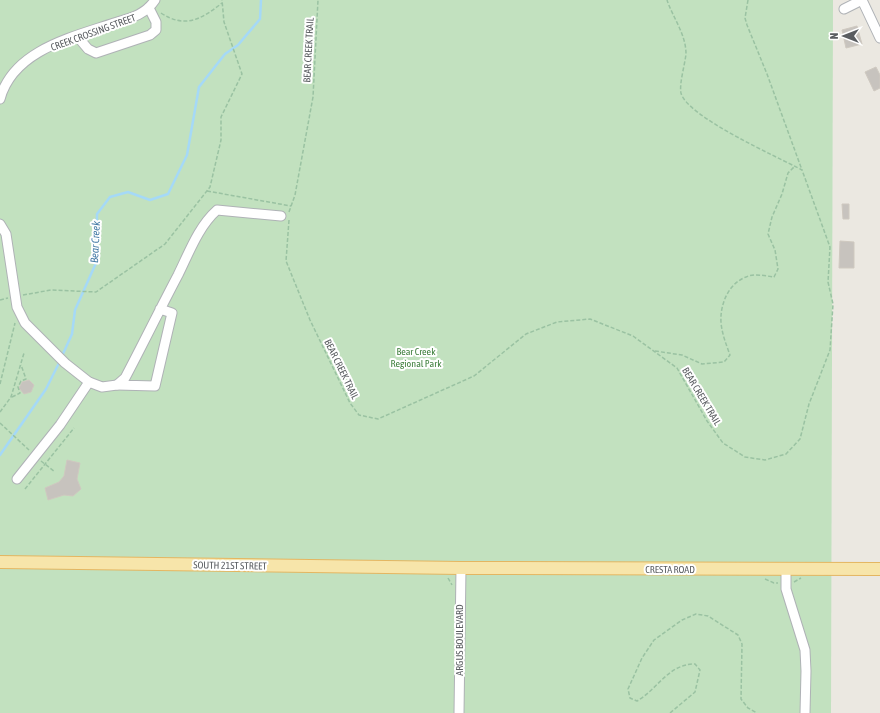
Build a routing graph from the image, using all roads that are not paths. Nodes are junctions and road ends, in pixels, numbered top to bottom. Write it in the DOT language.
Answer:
graph roads {
  1 [pos="862,0"];
  2 [pos="152,5"];
  3 [pos="844,9"];
  4 [pos="78,36"];
  5 [pos="880,38"];
  6 [pos="0,99"];
  7 [pos="281,216"];
  8 [pos="0,224"];
  9 [pos="160,309"];
  10 [pos="89,382"];
  11 [pos="117,384"];
  12 [pos="17,479"];
  13 [pos="0,562"];
  14 [pos="461,568"];
  15 [pos="786,569"];
  16 [pos="880,569"];
  17 [pos="459,713"];
  18 [pos="805,713"];
  1 -- 3 [label="street"];
  1 -- 5 [label="street"];
  2 -- 4 [label="street, CREEK CROSSING STREET"];
  2 -- 4 [label="street"];
  4 -- 6 [label="street, CREEK CROSSING STREET"];
  7 -- 9 [label="street"];
  8 -- 10 [label="street"];
  9 -- 11 [label="street"];
  9 -- 11 [label="street"];
  10 -- 11 [label="street"];
  10 -- 12 [label="street"];
  13 -- 14 [label="main road, SOUTH 21ST STREET"];
  14 -- 15 [label="main road, CRESTA ROAD"];
  14 -- 17 [label="street, ARGUS BOULEVARD"];
  15 -- 16 [label="main road, CRESTA ROAD"];
  15 -- 18 [label="street"];
}
